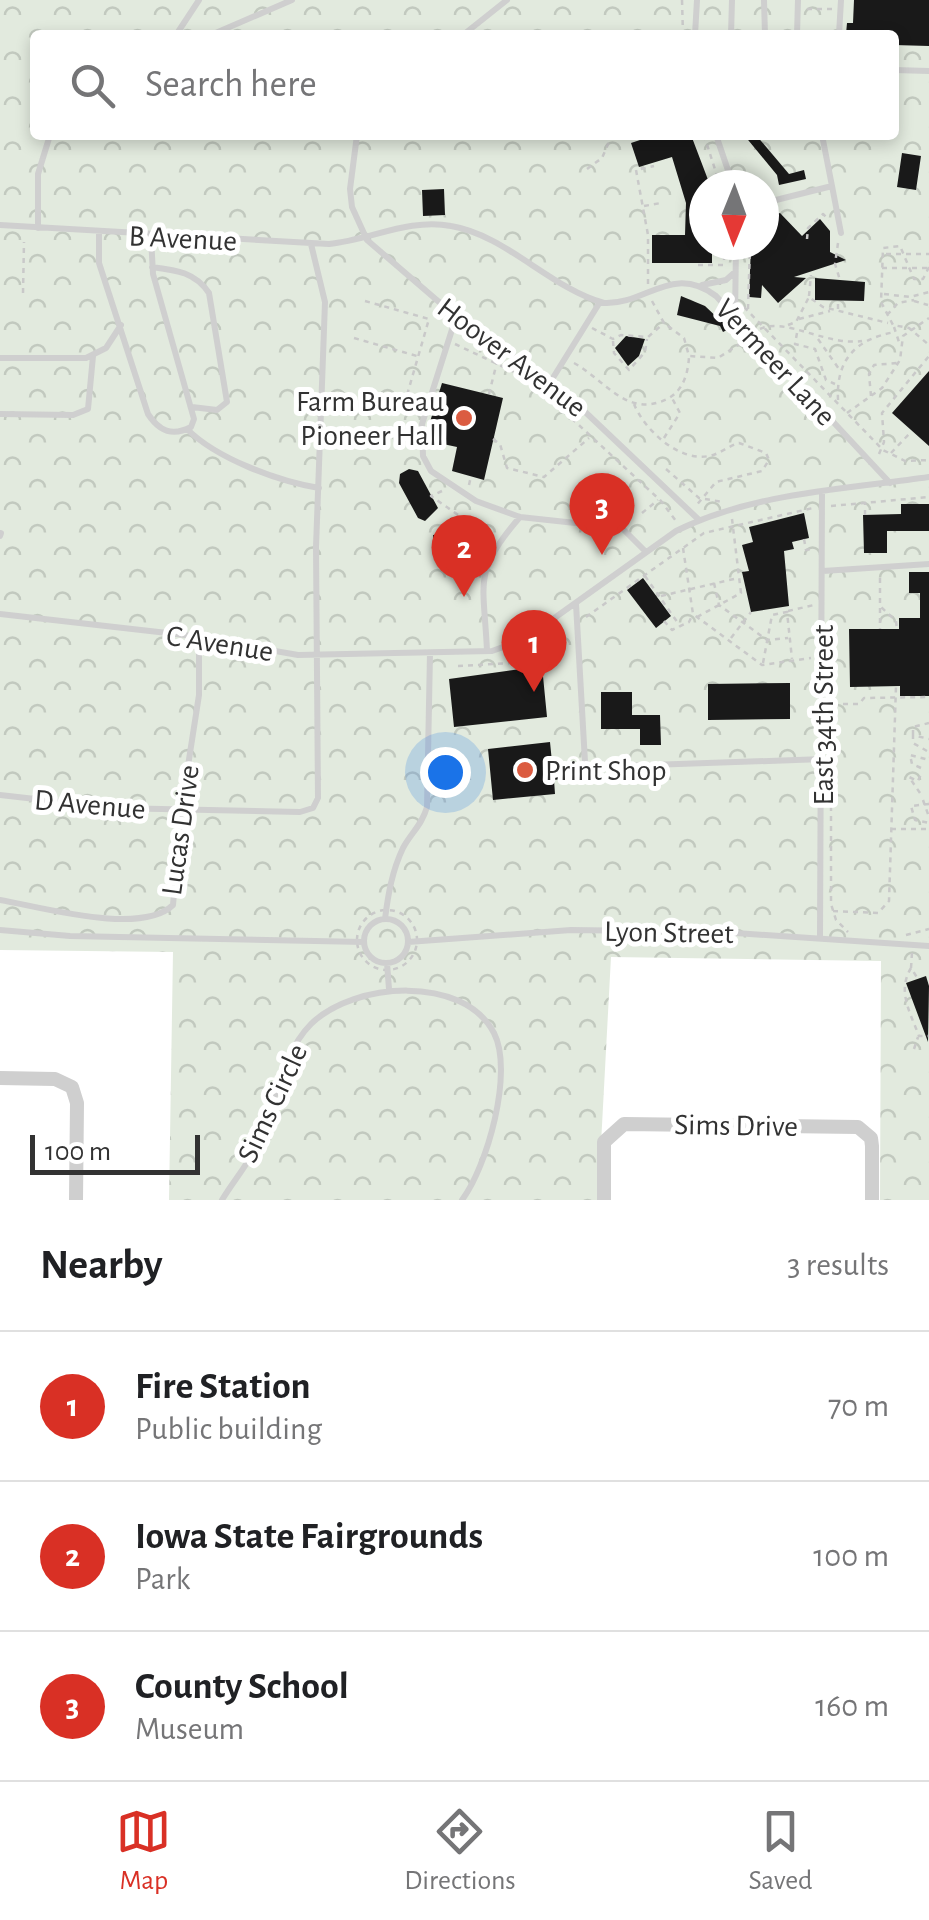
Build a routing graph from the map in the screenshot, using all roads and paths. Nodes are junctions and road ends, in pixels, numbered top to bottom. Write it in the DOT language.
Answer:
graph roads {
  1 [pos="199,0"];
  2 [pos="292,0"];
  3 [pos="507,0"];
  4 [pos="682,0"];
  5 [pos="696,0"];
  6 [pos="732,0"];
  7 [pos="764,0"];
  8 [pos="798,0"];
  9 [pos="840,0"];
  10 [pos="814,9"];
  11 [pos="830,9"];
  12 [pos="179,30"];
  13 [pos="223,30"];
  14 [pos="469,30"];
  15 [pos="682,30"];
  16 [pos="695,30"];
  17 [pos="732,30"];
  18 [pos="764,30"];
  19 [pos="798,30"];
  20 [pos="839,30"];
  21 [pos="899,70"];
  22 [pos="929,71"];
  23 [pos="48,140"];
  24 [pos="357,140"];
  25 [pos="610,140"];
  26 [pos="706,140"];
  27 [pos="718,140"];
  28 [pos="823,140"];
  29 [pos="654,166"];
  30 [pos="587,169"];
  31 [pos="715,170"];
  32 [pos="728,170"];
  33 [pos="832,186"];
  34 [pos="779,200"];
  35 [pos="661,202"];
  36 [pos="643,206"];
  37 [pos="0,225"];
  38 [pos="38,228"];
  39 [pos="842,233"];
  40 [pos="98,234"];
  41 [pos="151,237"];
  42 [pos="807,239"];
  43 [pos="366,240"];
  44 [pos="24,242"];
  45 [pos="311,244"];
  46 [pos="882,254"];
  47 [pos="904,254"];
  48 [pos="929,254"];
  49 [pos="724,260"];
  50 [pos="736,260"];
  51 [pos="749,260"];
  52 [pos="698,265"];
  53 [pos="724,265"];
  54 [pos="749,265"];
  55 [pos="152,267"];
  56 [pos="736,268"];
  57 [pos="882,268"];
  58 [pos="909,268"];
  59 [pos="929,268"];
  60 [pos="810,276"];
  61 [pos="840,280"];
  62 [pos="695,286"];
  63 [pos="648,290"];
  64 [pos="24,292"];
  65 [pos="929,292"];
  66 [pos="882,294"];
  67 [pos="809,297"];
  68 [pos="915,298"];
  69 [pos="736,299"];
  70 [pos="365,301"];
  71 [pos="838,301"];
  72 [pos="600,302"];
  73 [pos="929,305"];
  74 [pos="838,310"];
  75 [pos="748,311"];
  76 [pos="456,317"];
  77 [pos="886,317"];
  78 [pos="929,318"];
  79 [pos="735,319"];
  80 [pos="798,319"];
  81 [pos="664,324"];
  82 [pos="586,325"];
  83 [pos="893,325"];
  84 [pos="121,326"];
  85 [pos="764,326"];
  86 [pos="786,326"];
  87 [pos="909,328"];
  88 [pos="897,331"];
  89 [pos="797,333"];
  90 [pos="648,336"];
  91 [pos="750,337"];
  92 [pos="354,338"];
  93 [pos="818,338"];
  94 [pos="613,339"];
  95 [pos="449,341"];
  96 [pos="862,341"];
  97 [pos="900,344"];
  98 [pos="929,345"];
  99 [pos="93,356"];
  100 [pos="689,356"];
  101 [pos="929,356"];
  102 [pos="418,357"];
  103 [pos="0,358"];
  104 [pos="566,358"];
  105 [pos="498,360"];
  106 [pos="898,363"];
  107 [pos="840,370"];
  108 [pos="551,381"];
  109 [pos="837,384"];
  110 [pos="489,394"];
  111 [pos="871,396"];
  112 [pos="672,397"];
  113 [pos="429,401"];
  114 [pos="838,403"];
  115 [pos="634,404"];
  116 [pos="191,406"];
  117 [pos="847,412"];
  118 [pos="0,414"];
  119 [pos="602,427"];
  120 [pos="187,429"];
  121 [pos="910,433"];
  122 [pos="591,436"];
  123 [pos="494,439"];
  124 [pos="664,440"];
  125 [pos="883,450"];
  126 [pos="890,454"];
  127 [pos="929,460"];
  128 [pos="870,461"];
  129 [pos="666,469"];
  130 [pos="929,477"];
  131 [pos="890,482"];
  132 [pos="319,488"];
  133 [pos="455,489"];
  134 [pos="822,492"];
  135 [pos="929,496"];
  136 [pos="701,499"];
  137 [pos="659,500"];
  138 [pos="865,502"];
  139 [pos="822,506"];
  140 [pos="832,506"];
  141 [pos="730,510"];
  142 [pos="692,512"];
  143 [pos="642,514"];
  144 [pos="865,515"];
  145 [pos="520,517"];
  146 [pos="699,519"];
  147 [pos="832,522"];
  148 [pos="734,526"];
  149 [pos="680,528"];
  150 [pos="804,539"];
  151 [pos="683,546"];
  152 [pos="822,547"];
  153 [pos="646,552"];
  154 [pos="929,564"];
  155 [pos="880,568"];
  156 [pos="823,571"];
  157 [pos="644,574"];
  158 [pos="740,578"];
  159 [pos="714,583"];
  160 [pos="689,588"];
  161 [pos="661,596"];
  162 [pos="576,603"];
  163 [pos="818,604"];
  164 [pos="719,605"];
  165 [pos="880,606"];
  166 [pos="751,612"];
  167 [pos="786,612"];
  168 [pos="0,614"];
  169 [pos="695,616"];
  170 [pos="664,621"];
  171 [pos="743,622"];
  172 [pos="578,623"];
  173 [pos="680,626"];
  174 [pos="880,629"];
  175 [pos="896,629"];
  176 [pos="199,638"];
  177 [pos="790,638"];
  178 [pos="767,640"];
  179 [pos="729,641"];
  180 [pos="831,647"];
  181 [pos="487,652"];
  182 [pos="430,654"];
  183 [pos="315,655"];
  184 [pos="818,657"];
  185 [pos="792,661"];
  186 [pos="762,665"];
  187 [pos="458,666"];
  188 [pos="896,686"];
  189 [pos="896,697"];
  190 [pos="929,697"];
  191 [pos="831,704"];
  192 [pos="929,722"];
  193 [pos="913,736"];
  194 [pos="929,739"];
  195 [pos="927,751"];
  196 [pos="824,759"];
  197 [pos="929,760"];
  198 [pos="921,768"];
  199 [pos="921,774"];
  200 [pos="920,793"];
  201 [pos="0,796"];
  202 [pos="923,802"];
  203 [pos="929,804"];
  204 [pos="180,811"];
  205 [pos="929,820"];
  206 [pos="890,829"];
  207 [pos="929,829"];
  208 [pos="0,900"];
  209 [pos="822,911"];
  210 [pos="832,912"];
  211 [pos="385,914"];
  212 [pos="929,929"];
  213 [pos="0,930"];
  214 [pos="858,934"];
  215 [pos="820,937"];
  216 [pos="929,938"];
  217 [pos="912,940"];
  218 [pos="360,942"];
  219 [pos="413,942"];
  220 [pos="929,946"];
  221 [pos="387,966"];
  222 [pos="911,968"];
  223 [pos="918,979"];
  224 [pos="389,988"];
  225 [pos="919,1036"];
  226 [pos="929,1036"];
  227 [pos="914,1049"];
  228 [pos="0,1078"];
  229 [pos="76,1200"];
  230 [pos="222,1200"];
  231 [pos="462,1200"];
  232 [pos="604,1200"];
  233 [pos="872,1200"];
  1 -- 12 [label="lane"];
  2 -- 13 [label="lane"];
  3 -- 14 [label="lane"];
  4 -- 15 [label="path"];
  5 -- 16 [label="lane"];
  6 -- 17 [label="lane"];
  7 -- 18 [label="lane"];
  8 -- 19 [label="lane"];
  9 -- 20 [label="lane"];
  10 -- 11 [label="path"];
  21 -- 22 [label="lane"];
  23 -- 38 [label="lane"];
  24 -- 43 [label="lane"];
  25 -- 30 [label="path"];
  26 -- 31 [label="path"];
  27 -- 32 [label="lane"];
  28 -- 33 [label="lane"];
  29 -- 36 [label="path"];
  33 -- 34 [label="lane"];
  33 -- 39 [label="lane"];
  35 -- 36 [label="path"];
  36 -- 63 [label="path"];
  37 -- 38 [label="lane, B Avenue"];
  38 -- 40 [label="lane, B Avenue"];
  39 -- 42 [label="path"];
  39 -- 61 [label="path"];
  40 -- 41 [label="lane, B Avenue"];
  40 -- 84 [label="lane"];
  41 -- 45 [label="lane, B Avenue"];
  41 -- 55 [label="lane"];
  43 -- 45 [label="lane, B Avenue"];
  43 -- 72 [label="lane"];
  43 -- 76 [label="lane, Hoover Avenue"];
  44 -- 64 [label="path"];
  45 -- 132 [label="lane"];
  46 -- 47 [label="path"];
  46 -- 47 [label="path"];
  46 -- 57 [label="path"];
  47 -- 48 [label="path"];
  47 -- 58 [label="path"];
  49 -- 53 [label="path"];
  50 -- 56 [label="lane"];
  51 -- 54 [label="path"];
  52 -- 53 [label="path"];
  53 -- 56 [label="path"];
  54 -- 56 [label="path"];
  54 -- 75 [label="path"];
  55 -- 116 [label="lane"];
  55 -- 116 [label="lane"];
  56 -- 62 [label="lane"];
  56 -- 69 [label="lane"];
  57 -- 58 [label="path"];
  57 -- 66 [label="path"];
  58 -- 59 [label="path"];
  58 -- 59 [label="path"];
  60 -- 67 [label="path"];
  62 -- 63 [label="lane, Vermeer Lane"];
  62 -- 79 [label="lane, Vermeer Lane"];
  63 -- 72 [label="lane, Vermeer Lane"];
  63 -- 81 [label="path"];
  65 -- 68 [label="path"];
  66 -- 68 [label="path"];
  66 -- 77 [label="path"];
  67 -- 74 [label="path"];
  67 -- 80 [label="path"];
  68 -- 73 [label="path"];
  68 -- 77 [label="path"];
  69 -- 75 [label="path"];
  69 -- 79 [label="lane"];
  70 -- 102 [label="path"];
  71 -- 74 [label="path"];
  72 -- 82 [label="lane"];
  74 -- 80 [label="path"];
  74 -- 83 [label="path"];
  75 -- 85 [label="path"];
  76 -- 95 [label="lane"];
  76 -- 108 [label="lane, Hoover Avenue"];
  77 -- 83 [label="path"];
  78 -- 87 [label="path"];
  79 -- 91 [label="lane, Vermeer Lane"];
  80 -- 86 [label="path"];
  81 -- 90 [label="path"];
  81 -- 100 [label="path"];
  82 -- 94 [label="path"];
  82 -- 104 [label="lane"];
  83 -- 87 [label="path"];
  83 -- 88 [label="path"];
  84 -- 99 [label="lane"];
  84 -- 120 [label="lane"];
  85 -- 86 [label="path"];
  85 -- 91 [label="path"];
  85 -- 114 [label="path"];
  86 -- 93 [label="path"];
  87 -- 97 [label="path"];
  87 -- 98 [label="path"];
  88 -- 96 [label="path"];
  88 -- 97 [label="path"];
  89 -- 109 [label="path"];
  90 -- 94 [label="path"];
  90 -- 94 [label="path"];
  91 -- 100 [label="path"];
  91 -- 128 [label="lane, Vermeer Lane"];
  92 -- 102 [label="path"];
  93 -- 96 [label="path"];
  93 -- 107 [label="path"];
  95 -- 105 [label="path"];
  95 -- 113 [label="lane"];
  96 -- 107 [label="path"];
  97 -- 106 [label="path"];
  99 -- 103 [label="lane"];
  99 -- 118 [label="lane"];
  100 -- 112 [label="path"];
  101 -- 125 [label="path"];
  102 -- 113 [label="path"];
  104 -- 108 [label="lane"];
  104 -- 115 [label="path"];
  105 -- 110 [label="path"];
  105 -- 122 [label="path"];
  106 -- 111 [label="path"];
  106 -- 111 [label="path"];
  107 -- 109 [label="path"];
  108 -- 119 [label="lane, Hoover Avenue"];
  109 -- 114 [label="path"];
  111 -- 117 [label="path"];
  112 -- 115 [label="path"];
  112 -- 124 [label="path"];
  113 -- 133 [label="lane"];
  114 -- 117 [label="path"];
  115 -- 124 [label="path"];
  116 -- 120 [label="lane"];
  117 -- 125 [label="path"];
  119 -- 122 [label="path"];
  119 -- 142 [label="lane, Hoover Avenue"];
  120 -- 132 [label="lane"];
  121 -- 126 [label="path"];
  122 -- 123 [label="path"];
  122 -- 137 [label="path"];
  124 -- 136 [label="path"];
  125 -- 126 [label="path"];
  125 -- 128 [label="path"];
  126 -- 127 [label="path"];
  128 -- 131 [label="lane, Vermeer Lane"];
  129 -- 136 [label="path"];
  130 -- 131 [label="lane"];
  131 -- 134 [label="lane"];
  132 -- 183 [label="lane"];
  133 -- 133 [label="path"];
  133 -- 145 [label="lane"];
  134 -- 139 [label="lane, East 34th Street"];
  134 -- 141 [label="lane"];
  135 -- 138 [label="path"];
  136 -- 141 [label="path"];
  136 -- 142 [label="path"];
  137 -- 143 [label="path"];
  137 -- 149 [label="path"];
  138 -- 140 [label="path"];
  138 -- 144 [label="path"];
  139 -- 140 [label="path"];
  139 -- 148 [label="path"];
  139 -- 152 [label="lane, East 34th Street"];
  140 -- 147 [label="path"];
  141 -- 146 [label="lane"];
  141 -- 148 [label="path"];
  142 -- 146 [label="lane, Hoover Avenue"];
  145 -- 153 [label="lane"];
  145 -- 181 [label="lane"];
  146 -- 149 [label="lane"];
  148 -- 151 [label="path"];
  148 -- 158 [label="path"];
  149 -- 153 [label="lane"];
  150 -- 152 [label="path"];
  151 -- 157 [label="path"];
  151 -- 160 [label="path"];
  152 -- 156 [label="lane, East 34th Street"];
  153 -- 162 [label="lane"];
  154 -- 155 [label="lane"];
  155 -- 156 [label="lane"];
  155 -- 165 [label="path"];
  156 -- 196 [label="lane, East 34th Street"];
  157 -- 161 [label="path"];
  157 -- 172 [label="path"];
  158 -- 159 [label="path"];
  158 -- 164 [label="path"];
  159 -- 160 [label="path"];
  159 -- 164 [label="path"];
  160 -- 161 [label="path"];
  160 -- 169 [label="path"];
  161 -- 173 [label="path"];
  162 -- 172 [label="lane"];
  162 -- 181 [label="lane"];
  163 -- 167 [label="path"];
  164 -- 169 [label="path"];
  164 -- 171 [label="path"];
  165 -- 174 [label="path"];
  165 -- 175 [label="path"];
  166 -- 171 [label="path"];
  167 -- 177 [label="path"];
  167 -- 178 [label="path"];
  168 -- 176 [label="lane, C Avenue"];
  169 -- 173 [label="path"];
  169 -- 179 [label="path"];
  170 -- 173 [label="path"];
  171 -- 178 [label="path"];
  171 -- 179 [label="path"];
  172 -- 187 [label="path"];
  172 -- 196 [label="lane"];
  176 -- 183 [label="lane, C Avenue"];
  176 -- 204 [label="lane, Lucas Drive"];
  177 -- 178 [label="path"];
  177 -- 185 [label="path"];
  178 -- 186 [label="path"];
  179 -- 186 [label="path"];
  180 -- 191 [label="path"];
  181 -- 182 [label="lane, C Avenue"];
  182 -- 183 [label="lane, C Avenue"];
  182 -- 211 [label="lane"];
  183 -- 204 [label="lane, D Avenue"];
  184 -- 185 [label="path"];
  185 -- 186 [label="path"];
  188 -- 189 [label="path"];
  189 -- 190 [label="path"];
  189 -- 191 [label="path"];
  189 -- 206 [label="path"];
  191 -- 210 [label="path"];
  192 -- 193 [label="path"];
  193 -- 194 [label="path"];
  193 -- 195 [label="path"];
  196 -- 209 [label="lane, East 34th Street"];
  197 -- 198 [label="path"];
  199 -- 200 [label="path"];
  201 -- 204 [label="lane, D Avenue"];
  202 -- 203 [label="path"];
  202 -- 205 [label="path"];
  202 -- 205 [label="path"];
  204 -- 208 [label="lane, Lucas Drive"];
  206 -- 207 [label="path"];
  206 -- 210 [label="path"];
  209 -- 210 [label="path"];
  209 -- 215 [label="lane, East 34th Street"];
  210 -- 214 [label="path"];
  211 -- 218 [label="lane"];
  211 -- 218 [label="path"];
  211 -- 219 [label="lane"];
  211 -- 219 [label="path"];
  212 -- 217 [label="path"];
  213 -- 218 [label="lane"];
  215 -- 217 [label="lane, Lyon Street"];
  215 -- 219 [label="lane, Lyon Street"];
  216 -- 217 [label="path"];
  217 -- 220 [label="lane, Lyon Street"];
  217 -- 222 [label="path"];
  218 -- 221 [label="lane"];
  218 -- 221 [label="path"];
  219 -- 221 [label="lane"];
  219 -- 221 [label="path"];
  221 -- 224 [label="lane"];
  222 -- 223 [label="path"];
  222 -- 225 [label="path"];
  224 -- 230 [label="lane, Sims Circle"];
  224 -- 231 [label="lane"];
  225 -- 226 [label="path"];
  225 -- 227 [label="path"];
  228 -- 229 [label="street"];
  232 -- 233 [label="street, Sims Drive"];
}
